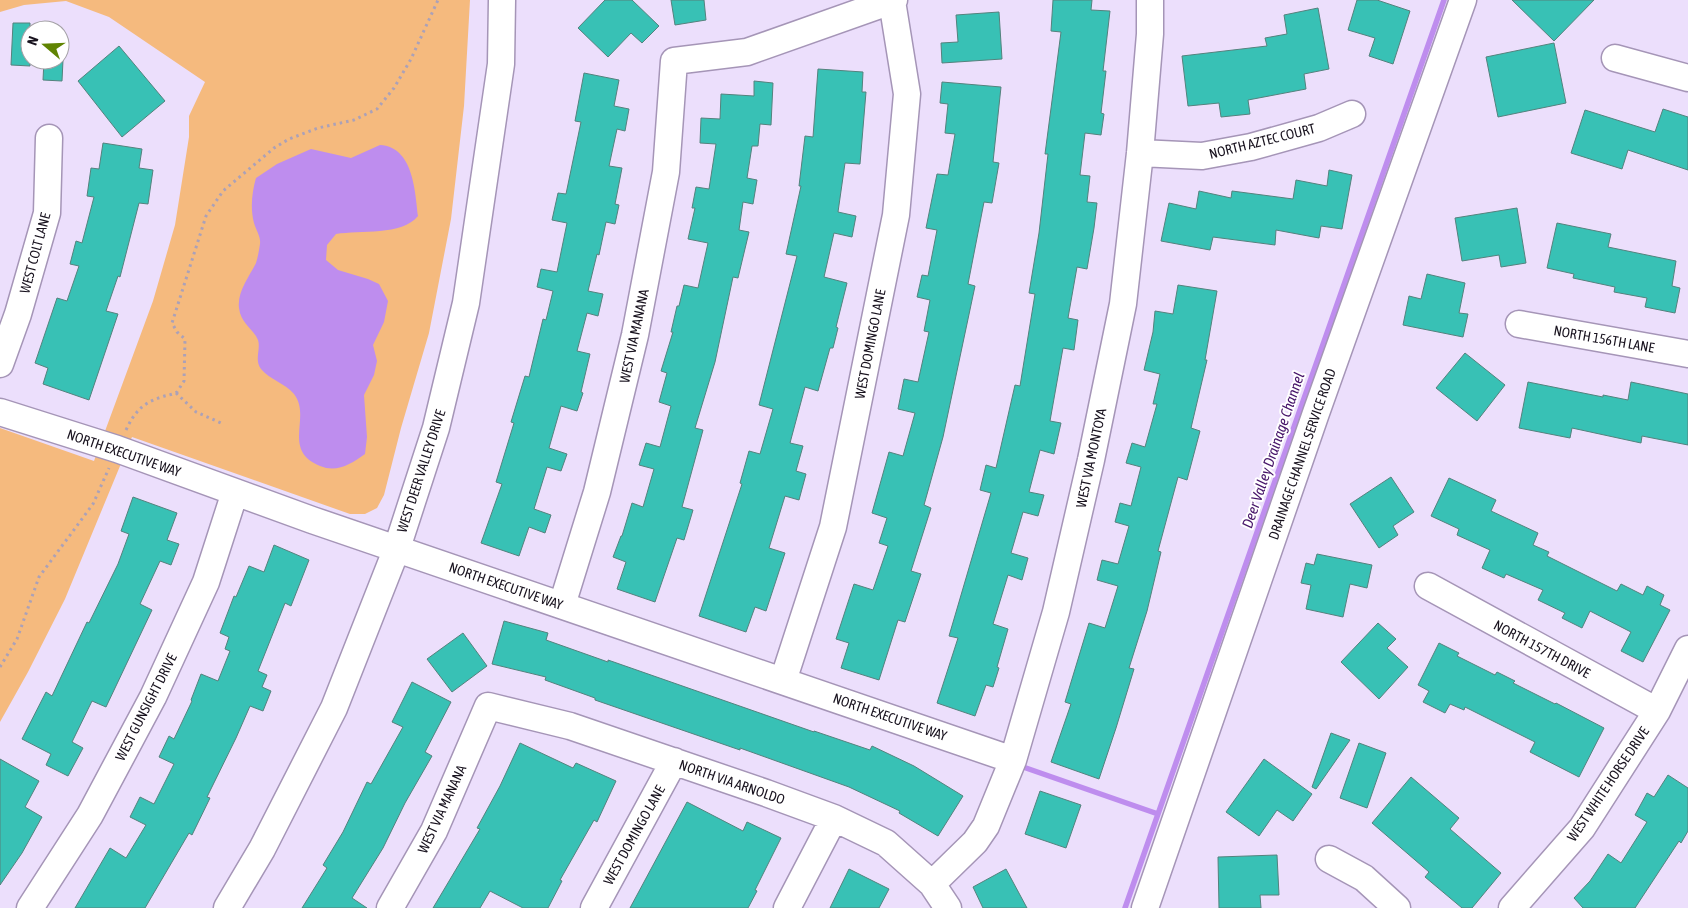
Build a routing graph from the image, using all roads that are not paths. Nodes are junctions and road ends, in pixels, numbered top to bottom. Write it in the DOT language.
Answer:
graph roads {
  1 [pos="502,0"];
  2 [pos="893,0"];
  3 [pos="1150,0"];
  4 [pos="1462,0"];
  5 [pos="1615,58"];
  6 [pos="1688,78"];
  7 [pos="1352,114"];
  8 [pos="49,138"];
  9 [pos="1140,154"];
  10 [pos="1519,324"];
  11 [pos="1688,354"];
  12 [pos="0,364"];
  13 [pos="0,412"];
  14 [pos="235,492"];
  15 [pos="396,548"];
  16 [pos="1428,586"];
  17 [pos="562,605"];
  18 [pos="1688,649"];
  19 [pos="784,681"];
  20 [pos="488,706"];
  21 [pos="1657,711"];
  22 [pos="1013,760"];
  23 [pos="674,761"];
  24 [pos="834,818"];
  25 [pos="1329,859"];
  26 [pos="932,884"];
  27 [pos="30,908"];
  28 [pos="227,908"];
  29 [pos="390,908"];
  30 [pos="594,908"];
  31 [pos="787,908"];
  32 [pos="948,908"];
  33 [pos="1145,908"];
  34 [pos="1397,908"];
  35 [pos="1512,908"];
  1 -- 15 [label="street, WEST DEER VALLEY DRIVE"];
  2 -- 17 [label="street, WEST VIA MANANA"];
  2 -- 19 [label="street, WEST DOMINGO LANE"];
  3 -- 9 [label="street, WEST VIA MONTOYA"];
  4 -- 33 [label="street, DRAINAGE CHANNEL SERVICE ROAD"];
  5 -- 6 [label="street"];
  7 -- 9 [label="street, NORTH AZTEC COURT"];
  8 -- 12 [label="street, WEST COLT LANE"];
  9 -- 22 [label="street, WEST VIA MONTOYA"];
  10 -- 11 [label="street, NORTH 156TH LANE"];
  13 -- 14 [label="street, NORTH EXECUTIVE WAY"];
  14 -- 15 [label="street, NORTH EXECUTIVE WAY"];
  14 -- 27 [label="street, WEST GUNSIGHT DRIVE"];
  15 -- 17 [label="street, NORTH EXECUTIVE WAY"];
  15 -- 28 [label="street, WEST DEER VALLEY DRIVE"];
  16 -- 21 [label="street, NORTH 157TH DRIVE"];
  17 -- 19 [label="street, NORTH EXECUTIVE WAY"];
  18 -- 21 [label="street, WEST WHITE HORSE DRIVE"];
  19 -- 22 [label="street, NORTH EXECUTIVE WAY"];
  20 -- 23 [label="street, NORTH VIA ARNOLDO"];
  20 -- 29 [label="street, WEST VIA MANANA"];
  21 -- 35 [label="street, WEST WHITE HORSE DRIVE"];
  22 -- 26 [label="street, WEST VIA MONTOYA"];
  23 -- 24 [label="street, NORTH VIA ARNOLDO"];
  23 -- 30 [label="street, WEST DOMINGO LANE"];
  24 -- 26 [label="street, NORTH VIA ARNOLDO"];
  24 -- 31 [label="street"];
  25 -- 34 [label="street"];
  26 -- 32 [label="street, NORTH VIA ARNOLDO"];
}
